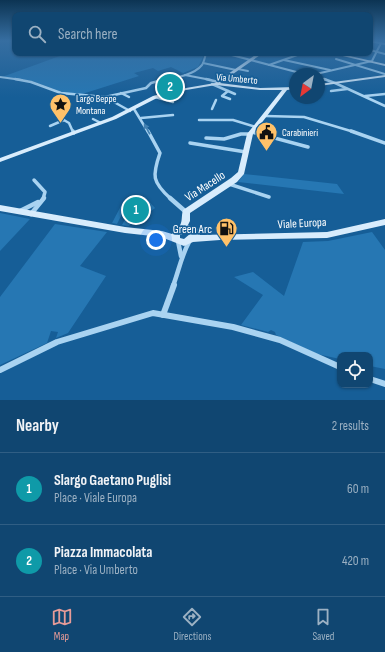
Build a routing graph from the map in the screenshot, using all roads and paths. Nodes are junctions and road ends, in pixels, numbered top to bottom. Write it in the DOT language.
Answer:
graph roads {
  1 [pos="204,60"];
  2 [pos="251,60"];
  3 [pos="284,60"];
  4 [pos="338,60"];
  5 [pos="367,60"];
  6 [pos="372,61"];
  7 [pos="203,63"];
  8 [pos="269,65"];
  9 [pos="357,65"];
  10 [pos="385,65"];
  11 [pos="237,70"];
  12 [pos="289,70"];
  13 [pos="248,71"];
  14 [pos="332,71"];
  15 [pos="325,72"];
  16 [pos="184,75"];
  17 [pos="385,75"];
  18 [pos="0,77"];
  19 [pos="325,80"];
  20 [pos="335,83"];
  21 [pos="215,84"];
  22 [pos="325,84"];
  23 [pos="347,88"];
  24 [pos="285,89"];
  25 [pos="289,89"];
  26 [pos="228,91"];
  27 [pos="331,91"];
  28 [pos="121,93"];
  29 [pos="235,94"];
  30 [pos="385,94"];
  31 [pos="365,96"];
  32 [pos="105,97"];
  33 [pos="129,97"];
  34 [pos="155,97"];
  35 [pos="230,99"];
  36 [pos="216,100"];
  37 [pos="173,102"];
  38 [pos="385,106"];
  39 [pos="212,109"];
  40 [pos="132,110"];
  41 [pos="173,115"];
  42 [pos="56,116"];
  43 [pos="265,116"];
  44 [pos="141,118"];
  45 [pos="93,119"];
  46 [pos="64,120"];
  47 [pos="199,120"];
  48 [pos="101,123"];
  49 [pos="50,126"];
  50 [pos="252,131"];
  51 [pos="74,133"];
  52 [pos="206,138"];
  53 [pos="190,143"];
  54 [pos="385,143"];
  55 [pos="308,147"];
  56 [pos="246,152"];
  57 [pos="0,160"];
  58 [pos="34,180"];
  59 [pos="229,183"];
  60 [pos="269,197"];
  61 [pos="40,201"];
  62 [pos="0,208"];
  63 [pos="19,212"];
  64 [pos="31,214"];
  65 [pos="186,216"];
  66 [pos="385,222"];
  67 [pos="193,235"];
  68 [pos="179,236"];
  69 [pos="181,258"];
  70 [pos="163,315"];
  71 [pos="337,366"];
  72 [pos="0,370"];
  73 [pos="373,380"];
  74 [pos="385,384"];
  1 -- 7 [label="street"];
  2 -- 8 [label="street"];
  2 -- 11 [label="street"];
  3 -- 8 [label="street"];
  3 -- 14 [label="street"];
  4 -- 9 [label="street"];
  5 -- 6 [label="street"];
  6 -- 9 [label="street"];
  6 -- 10 [label="street"];
  7 -- 11 [label="street"];
  7 -- 16 [label="street"];
  8 -- 12 [label="street"];
  9 -- 14 [label="street"];
  9 -- 17 [label="street"];
  11 -- 13 [label="street"];
  11 -- 21 [label="street"];
  14 -- 15 [label="street"];
  16 -- 21 [label="street"];
  16 -- 28 [label="street"];
  17 -- 20 [label="street"];
  18 -- 32 [label="street"];
  19 -- 20 [label="street"];
  20 -- 22 [label="street"];
  20 -- 23 [label="street"];
  21 -- 24 [label="street, Via Umberto"];
  21 -- 26 [label="street"];
  21 -- 34 [label="street, Via Umberto"];
  23 -- 27 [label="street"];
  23 -- 31 [label="street"];
  24 -- 25 [label="street, Via Umberto"];
  24 -- 43 [label="street, Via Macello"];
  26 -- 29 [label="street"];
  26 -- 35 [label="street"];
  28 -- 32 [label="street"];
  28 -- 33 [label="street"];
  30 -- 31 [label="street"];
  31 -- 38 [label="street"];
  32 -- 40 [label="street"];
  34 -- 37 [label="street"];
  34 -- 40 [label="street, Via Umberto"];
  36 -- 39 [label="street"];
  40 -- 44 [label="street"];
  40 -- 48 [label="street, Via Umberto"];
  41 -- 44 [label="street"];
  42 -- 46 [label="street"];
  43 -- 50 [label="street, Via Macello"];
  43 -- 54 [label="street"];
  65 -- 44 [label="street, one-way"];
  45 -- 48 [label="street"];
  46 -- 49 [label="street"];
  46 -- 51 [label="street"];
  47 -- 50 [label="street"];
  48 -- 51 [label="street, Via Umberto"];
  50 -- 52 [label="street"];
  50 -- 55 [label="street"];
  50 -- 56 [label="street, Via Macello"];
  51 -- 57 [label="street, Via Umberto"];
  53 -- 56 [label="street"];
  56 -- 59 [label="street, Via Macello"];
  58 -- 61 [label="street"];
  59 -- 60 [label="street"];
  59 -- 65 [label="street, Via Macello"];
  61 -- 63 [label="street"];
  61 -- 64 [label="street"];
  62 -- 63 [label="street"];
  63 -- 64 [label="street"];
  64 -- 68 [label="street"];
  65 -- 67 [label="street"];
  65 -- 68 [label="street"];
  66 -- 67 [label="street, Viale Europa"];
  67 -- 68 [label="street"];
  67 -- 68 [label="street"];
  67 -- 69 [label="street"];
  68 -- 69 [label="street"];
  69 -- 70 [label="street"];
  70 -- 71 [label="street"];
  70 -- 72 [label="street"];
  73 -- 74 [label="street"];
}
